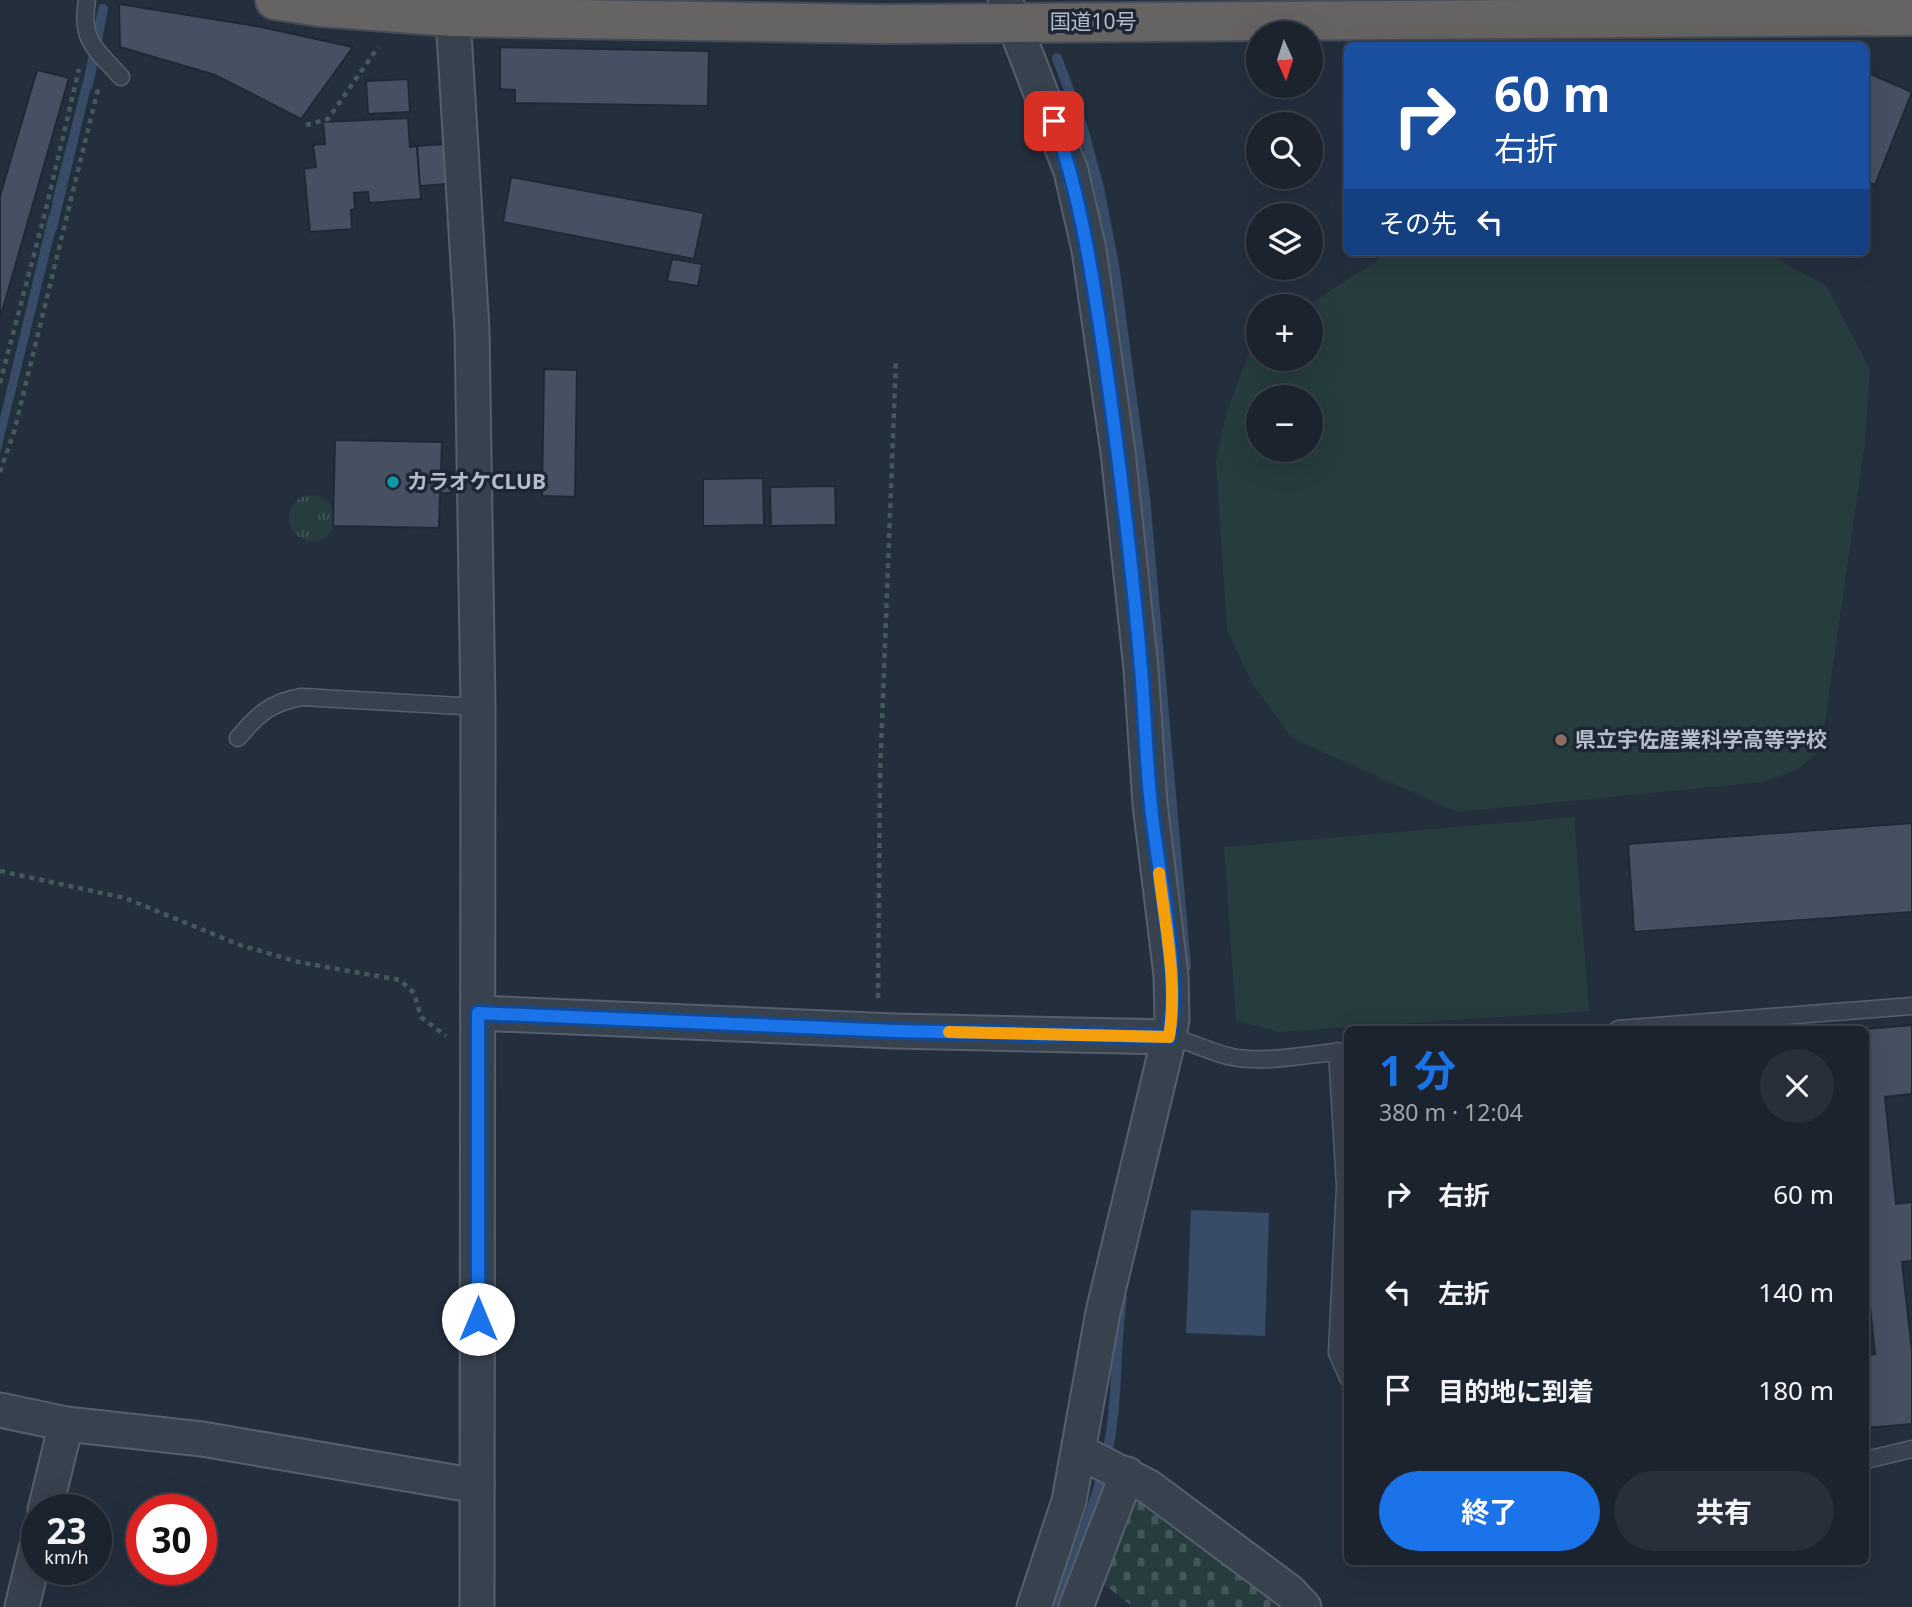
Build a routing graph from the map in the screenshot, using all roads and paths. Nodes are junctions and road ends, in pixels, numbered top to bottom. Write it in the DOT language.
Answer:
graph roads {
  1 [pos="87,0"];
  2 [pos="275,0"];
  3 [pos="1536,10"];
  4 [pos="1010,11"];
  5 [pos="1269,11"];
  6 [pos="1912,16"];
  7 [pos="453,18"];
  8 [pos="87,34"];
  9 [pos="381,43"];
  10 [pos="104,61"];
  11 [pos="121,77"];
  12 [pos="306,125"];
  13 [pos="896,359"];
  14 [pos="0,383"];
  15 [pos="0,472"];
  16 [pos="478,707"];
  17 [pos="238,738"];
  18 [pos="0,871"];
  19 [pos="1912,1006"];
  20 [pos="1656,1026"];
  21 [pos="478,1027"];
  22 [pos="878,1030"];
  23 [pos="1169,1037"];
  24 [pos="1342,1051"];
  25 [pos="1344,1141"];
  26 [pos="1344,1210"];
  27 [pos="1344,1368"];
  28 [pos="0,1410"];
  29 [pos="66,1424"];
  30 [pos="1912,1449"];
  31 [pos="1080,1452"];
  32 [pos="1869,1459"];
  33 [pos="1127,1475"];
  34 [pos="477,1486"];
  35 [pos="49,1494"];
  36 [pos="27,1585"];
  37 [pos="22,1607"];
  38 [pos="477,1607"];
  39 [pos="1034,1607"];
  40 [pos="1076,1607"];
  41 [pos="1304,1607"];
  1 -- 8 [label="lane"];
  2 -- 7 [label="highway, 国道10号"];
  3 -- 5 [label="highway, 国道10号"];
  3 -- 6 [label="highway, 国道10号"];
  4 -- 5 [label="highway, 国道10号"];
  4 -- 7 [label="highway, 国道10号"];
  4 -- 23 [label="street"];
  7 -- 16 [label="street"];
  8 -- 10 [label="lane"];
  8 -- 14 [label="path"];
  9 -- 12 [label="path"];
  10 -- 11 [label="lane"];
  10 -- 15 [label="path"];
  13 -- 22 [label="path"];
  16 -- 17 [label="lane"];
  16 -- 21 [label="street"];
  18 -- 21 [label="path"];
  19 -- 20 [label="lane"];
  21 -- 22 [label="street"];
  21 -- 34 [label="street"];
  22 -- 23 [label="street"];
  23 -- 24 [label="lane"];
  23 -- 31 [label="street"];
  24 -- 25 [label="lane"];
  26 -- 27 [label="lane"];
  28 -- 29 [label="street"];
  29 -- 34 [label="street"];
  29 -- 35 [label="street"];
  30 -- 32 [label="lane"];
  31 -- 33 [label="street"];
  31 -- 39 [label="street"];
  33 -- 40 [label="street"];
  33 -- 41 [label="street"];
  34 -- 38 [label="street"];
  36 -- 37 [label="street"];
}
